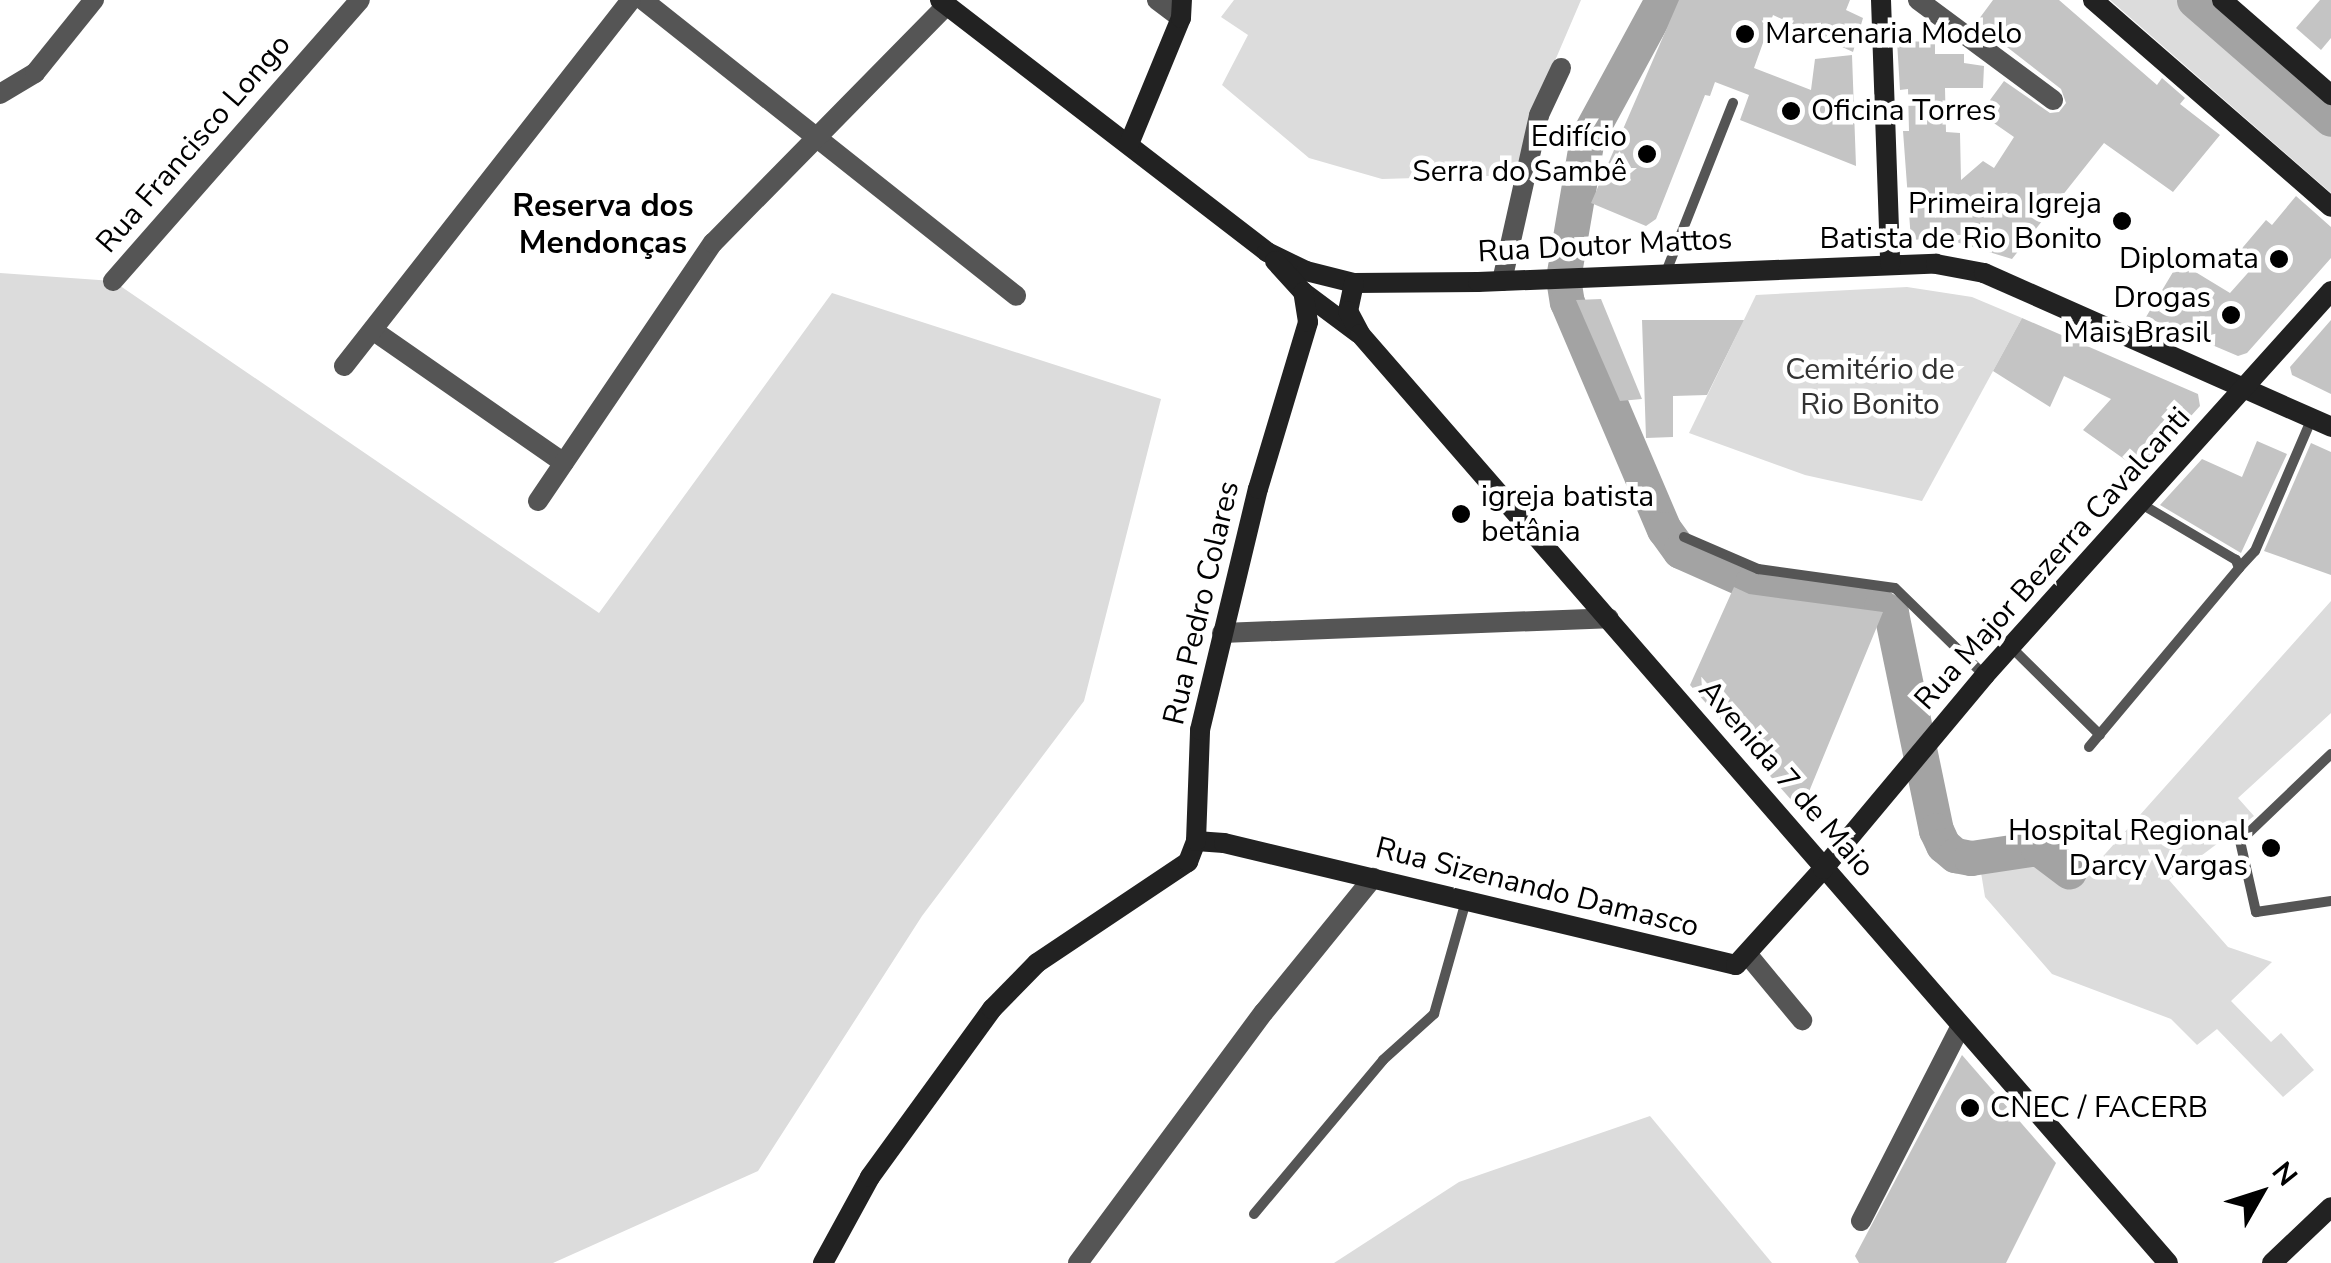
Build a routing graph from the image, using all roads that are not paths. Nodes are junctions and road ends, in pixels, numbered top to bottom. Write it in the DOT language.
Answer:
graph roads {
  1 [pos="94,0"];
  2 [pos="360,0"];
  3 [pos="631,0"];
  4 [pos="642,0"];
  5 [pos="1157,0"];
  6 [pos="1881,0"];
  7 [pos="1918,0"];
  8 [pos="2093,0"];
  9 [pos="2222,0"];
  10 [pos="944,2"];
  11 [pos="1182,9"];
  12 [pos="1561,68"];
  13 [pos="4,89"];
  14 [pos="2331,95"];
  15 [pos="2053,100"];
  16 [pos="1733,103"];
  17 [pos="816,141"];
  18 [pos="1130,144"];
  19 [pos="2331,207"];
  20 [pos="1267,252"];
  21 [pos="1890,264"];
  22 [pos="1666,272"];
  23 [pos="1502,281"];
  24 [pos="114,282"];
  25 [pos="1354,283"];
  26 [pos="2331,291"];
  27 [pos="1303,292"];
  28 [pos="1016,296"];
  29 [pos="374,332"];
  30 [pos="1360,334"];
  31 [pos="344,366"];
  32 [pos="2247,389"];
  33 [pos="2322,422"];
  34 [pos="564,464"];
  35 [pos="538,501"];
  36 [pos="2142,505"];
  37 [pos="1684,538"];
  38 [pos="2239,568"];
  39 [pos="1609,618"];
  40 [pos="1222,633"];
  41 [pos="2011,647"];
  42 [pos="1985,676"];
  43 [pos="2100,734"];
  44 [pos="2089,746"];
  45 [pos="2331,754"];
  46 [pos="1196,841"];
  47 [pos="1823,870"];
  48 [pos="1373,878"];
  49 [pos="1466,900"];
  50 [pos="2331,901"];
  51 [pos="1748,955"];
  52 [pos="1802,1020"];
  53 [pos="1960,1026"];
  54 [pos="2331,1207"];
  55 [pos="1254,1214"];
  56 [pos="1861,1221"];
  57 [pos="823,1263"];
  58 [pos="1078,1263"];
  59 [pos="2168,1263"];
  60 [pos="2272,1263"];
  1 -- 13 [label="street"];
  2 -- 24 [label="street, Rua Francisco Longo"];
  3 -- 29 [label="street"];
  4 -- 17 [label="street"];
  5 -- 11 [label="street"];
  6 -- 21 [label="main road"];
  7 -- 15 [label="street"];
  8 -- 19 [label="main road"];
  9 -- 14 [label="main road"];
  10 -- 17 [label="street"];
  10 -- 18 [label="main road, Rua Doutor Mattos"];
  11 -- 18 [label="main road"];
  12 -- 23 [label="street"];
  16 -- 22 [label="lane"];
  17 -- 28 [label="street"];
  17 -- 34 [label="street"];
  18 -- 20 [label="main road, Rua Doutor Mattos"];
  20 -- 25 [label="main road, Rua Doutor Mattos"];
  20 -- 27 [label="main road, Avenida 7 de Maio"];
  21 -- 22 [label="main road, Rua Doutor Mattos"];
  21 -- 32 [label="main road, Rua Doutor Mattos"];
  22 -- 23 [label="main road, Rua Doutor Mattos"];
  23 -- 25 [label="main road, Rua Doutor Mattos"];
  25 -- 30 [label="main road"];
  26 -- 32 [label="main road, Rua Major Bezerra Cavalcanti"];
  27 -- 30 [label="main road, Avenida 7 de Maio"];
  27 -- 40 [label="main road, Rua Pedro Colares"];
  29 -- 31 [label="street"];
  29 -- 34 [label="street"];
  30 -- 39 [label="main road, Avenida 7 de Maio"];
  32 -- 33 [label="main road, Rua Doutor Mattos"];
  32 -- 36 [label="main road, Rua Major Bezerra Cavalcanti"];
  33 -- 38 [label="lane"];
  34 -- 35 [label="street"];
  36 -- 38 [label="lane"];
  36 -- 41 [label="main road, Rua Major Bezerra Cavalcanti"];
  37 -- 42 [label="lane"];
  38 -- 43 [label="lane"];
  39 -- 40 [label="street"];
  39 -- 47 [label="main road, Avenida 7 de Maio"];
  40 -- 46 [label="main road, Rua Pedro Colares"];
  41 -- 42 [label="main road, Rua Major Bezerra Cavalcanti"];
  41 -- 43 [label="lane"];
  42 -- 47 [label="main road, Rua Major Bezerra Cavalcanti"];
  43 -- 44 [label="lane"];
  45 -- 50 [label="lane"];
  46 -- 48 [label="main road, Rua Sizenando Damasco"];
  46 -- 57 [label="main road"];
  47 -- 51 [label="main road"];
  47 -- 53 [label="main road, Avenida 7 de Maio"];
  48 -- 49 [label="main road, Rua Sizenando Damasco"];
  48 -- 58 [label="street"];
  49 -- 51 [label="main road, Rua Sizenando Damasco"];
  49 -- 55 [label="lane"];
  51 -- 52 [label="street"];
  53 -- 56 [label="street"];
  53 -- 59 [label="main road, Avenida 7 de Maio"];
  54 -- 60 [label="main road"];
}
